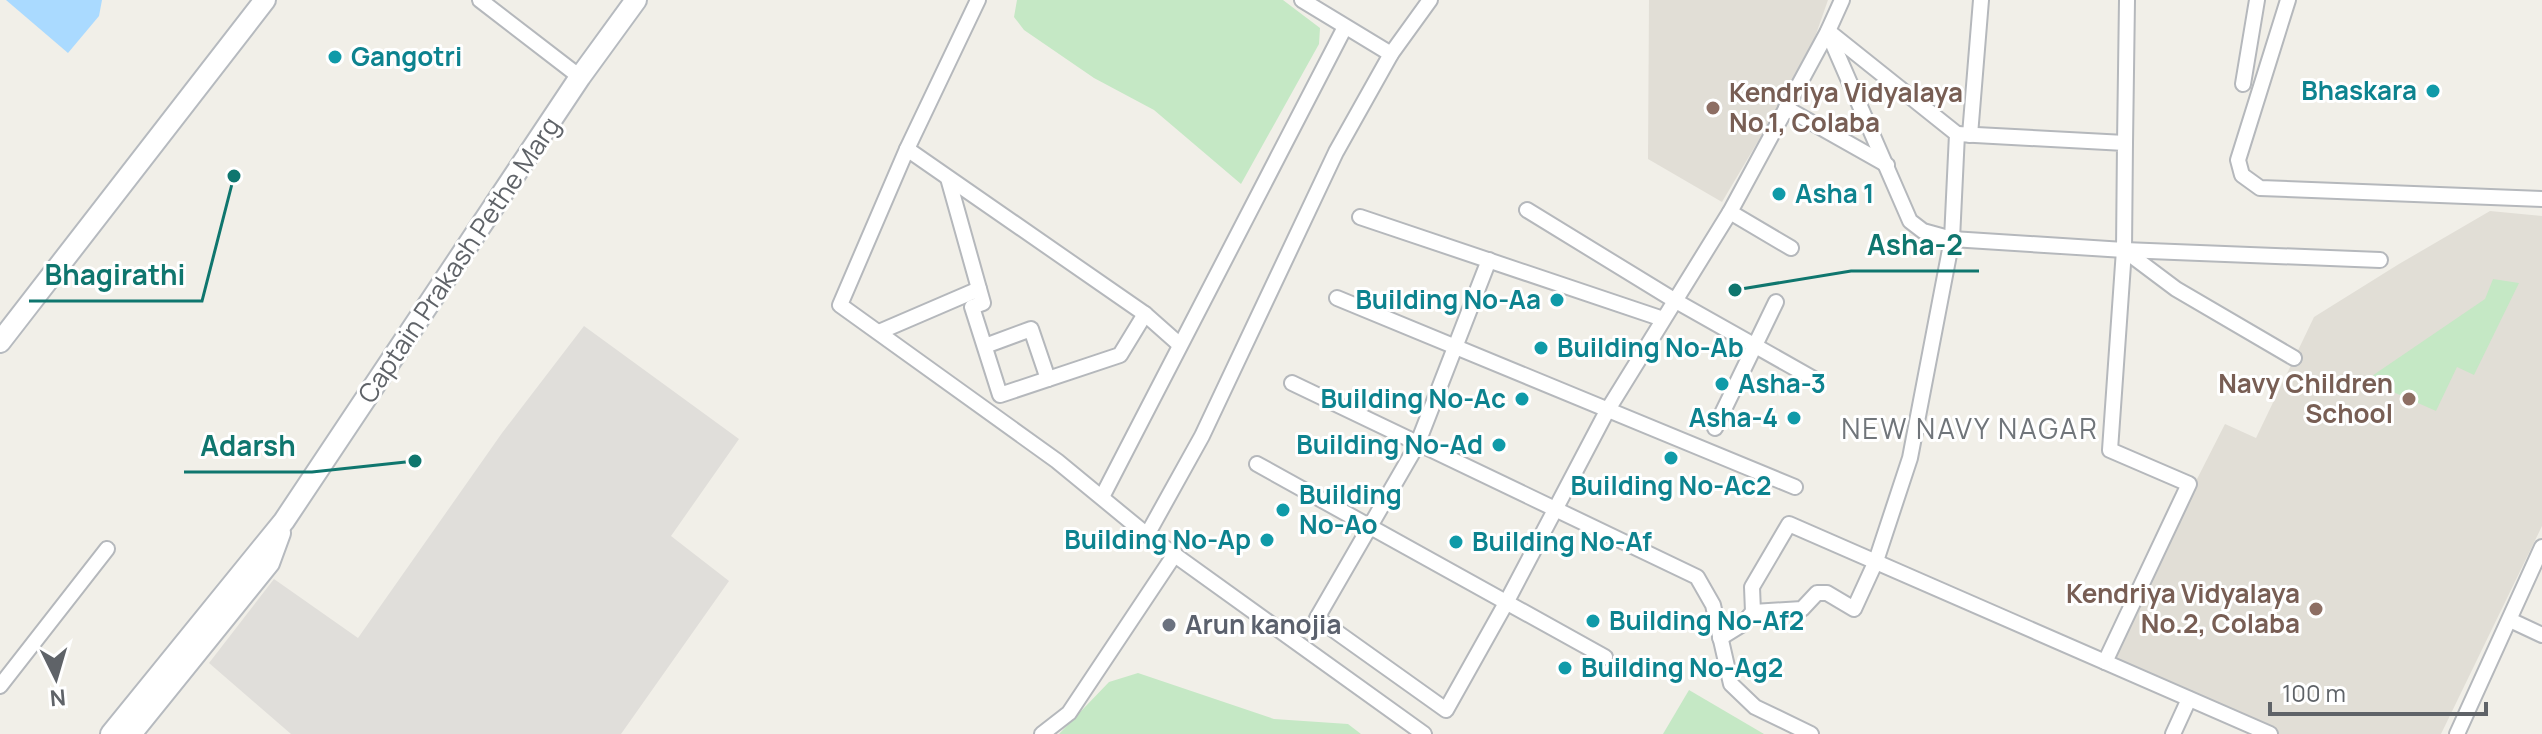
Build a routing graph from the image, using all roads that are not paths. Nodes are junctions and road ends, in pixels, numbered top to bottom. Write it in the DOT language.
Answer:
graph roads {
  1 [pos="265,0"];
  2 [pos="480,0"];
  3 [pos="636,0"];
  4 [pos="978,0"];
  5 [pos="1302,0"];
  6 [pos="1430,0"];
  7 [pos="1842,0"];
  8 [pos="1981,0"];
  9 [pos="2127,0"];
  10 [pos="2257,0"];
  11 [pos="2288,0"];
  12 [pos="1345,27"];
  13 [pos="1828,31"];
  14 [pos="1391,54"];
  15 [pos="580,77"];
  16 [pos="2243,84"];
  17 [pos="1786,108"];
  18 [pos="1964,135"];
  19 [pos="2125,143"];
  20 [pos="907,149"];
  21 [pos="1887,166"];
  22 [pos="948,178"];
  23 [pos="2542,199"];
  24 [pos="1527,210"];
  25 [pos="1730,212"];
  26 [pos="1360,217"];
  27 [pos="1952,239"];
  28 [pos="1791,248"];
  29 [pos="2124,250"];
  30 [pos="1489,260"];
  31 [pos="2380,260"];
  32 [pos="979,289"];
  33 [pos="1337,298"];
  34 [pos="1674,300"];
  35 [pos="1776,302"];
  36 [pos="1145,314"];
  37 [pos="1663,319"];
  38 [pos="879,332"];
  39 [pos="0,342"];
  40 [pos="1180,345"];
  41 [pos="985,346"];
  42 [pos="1754,347"];
  43 [pos="1456,348"];
  44 [pos="2294,358"];
  45 [pos="1048,379"];
  46 [pos="1814,379"];
  47 [pos="1292,383"];
  48 [pos="1607,411"];
  49 [pos="1715,428"];
  50 [pos="1417,445"];
  51 [pos="1257,464"];
  52 [pos="1795,487"];
  53 [pos="1102,497"];
  54 [pos="1556,508"];
  55 [pos="284,521"];
  56 [pos="1368,527"];
  57 [pos="1147,535"];
  58 [pos="2542,547"];
  59 [pos="107,549"];
  60 [pos="1175,554"];
  61 [pos="1876,561"];
  62 [pos="1506,603"];
  63 [pos="1753,612"];
  64 [pos="2510,620"];
  65 [pos="2542,635"];
  66 [pos="1720,638"];
  67 [pos="1605,657"];
  68 [pos="2105,662"];
  69 [pos="0,686"];
  70 [pos="2189,699"];
  71 [pos="111,734"];
  72 [pos="131,734"];
  73 [pos="1042,734"];
  74 [pos="1424,734"];
  75 [pos="1811,734"];
  76 [pos="2173,734"];
  77 [pos="2270,734"];
  78 [pos="2457,734"];
  1 -- 39 [label="main road"];
  2 -- 15 [label="street"];
  3 -- 15 [label="main road, Captain Prakash Pethe Marg"];
  4 -- 20 [label="street"];
  5 -- 12 [label="street"];
  6 -- 14 [label="street"];
  7 -- 13 [label="street"];
  8 -- 18 [label="street"];
  9 -- 19 [label="street"];
  10 -- 16 [label="street"];
  11 -- 23 [label="street"];
  12 -- 14 [label="street"];
  12 -- 40 [label="street"];
  13 -- 17 [label="street"];
  13 -- 18 [label="street"];
  13 -- 21 [label="street"];
  14 -- 57 [label="street"];
  15 -- 55 [label="main road, Captain Prakash Pethe Marg"];
  17 -- 21 [label="street"];
  17 -- 25 [label="street"];
  18 -- 19 [label="street"];
  18 -- 27 [label="street"];
  19 -- 29 [label="street"];
  20 -- 22 [label="street"];
  20 -- 38 [label="street"];
  21 -- 27 [label="street"];
  22 -- 32 [label="street"];
  22 -- 36 [label="street"];
  24 -- 34 [label="street"];
  25 -- 28 [label="street"];
  25 -- 34 [label="street"];
  26 -- 30 [label="street"];
  27 -- 29 [label="street"];
  27 -- 61 [label="street"];
  29 -- 31 [label="street"];
  29 -- 44 [label="street"];
  29 -- 68 [label="street"];
  30 -- 37 [label="street"];
  30 -- 43 [label="street"];
  32 -- 38 [label="street"];
  32 -- 41 [label="street"];
  33 -- 43 [label="street"];
  34 -- 37 [label="street"];
  34 -- 42 [label="street"];
  35 -- 42 [label="street"];
  36 -- 40 [label="street"];
  36 -- 45 [label="street"];
  37 -- 48 [label="street"];
  38 -- 53 [label="street"];
  40 -- 53 [label="street"];
  41 -- 45 [label="street"];
  41 -- 45 [label="street"];
  42 -- 46 [label="street"];
  42 -- 49 [label="street"];
  43 -- 48 [label="street"];
  43 -- 50 [label="street"];
  47 -- 50 [label="street"];
  48 -- 52 [label="street"];
  48 -- 54 [label="street"];
  50 -- 54 [label="street"];
  50 -- 56 [label="street"];
  51 -- 56 [label="street"];
  53 -- 57 [label="street"];
  54 -- 62 [label="street"];
  54 -- 66 [label="street"];
  55 -- 71 [label="main road, Captain Prakash Pethe Marg"];
  55 -- 72 [label="main road, Captain Prakash Pethe Marg"];
  56 -- 62 [label="street"];
  56 -- 62 [label="street"];
  57 -- 60 [label="street"];
  58 -- 64 [label="street"];
  59 -- 69 [label="street"];
  60 -- 73 [label="street"];
  60 -- 74 [label="street"];
  61 -- 63 [label="street"];
  61 -- 63 [label="street"];
  61 -- 68 [label="street"];
  62 -- 67 [label="street"];
  63 -- 66 [label="street"];
  64 -- 65 [label="street"];
  64 -- 78 [label="street"];
  66 -- 75 [label="street"];
  68 -- 70 [label="street"];
  70 -- 76 [label="street"];
  70 -- 77 [label="street"];
}
